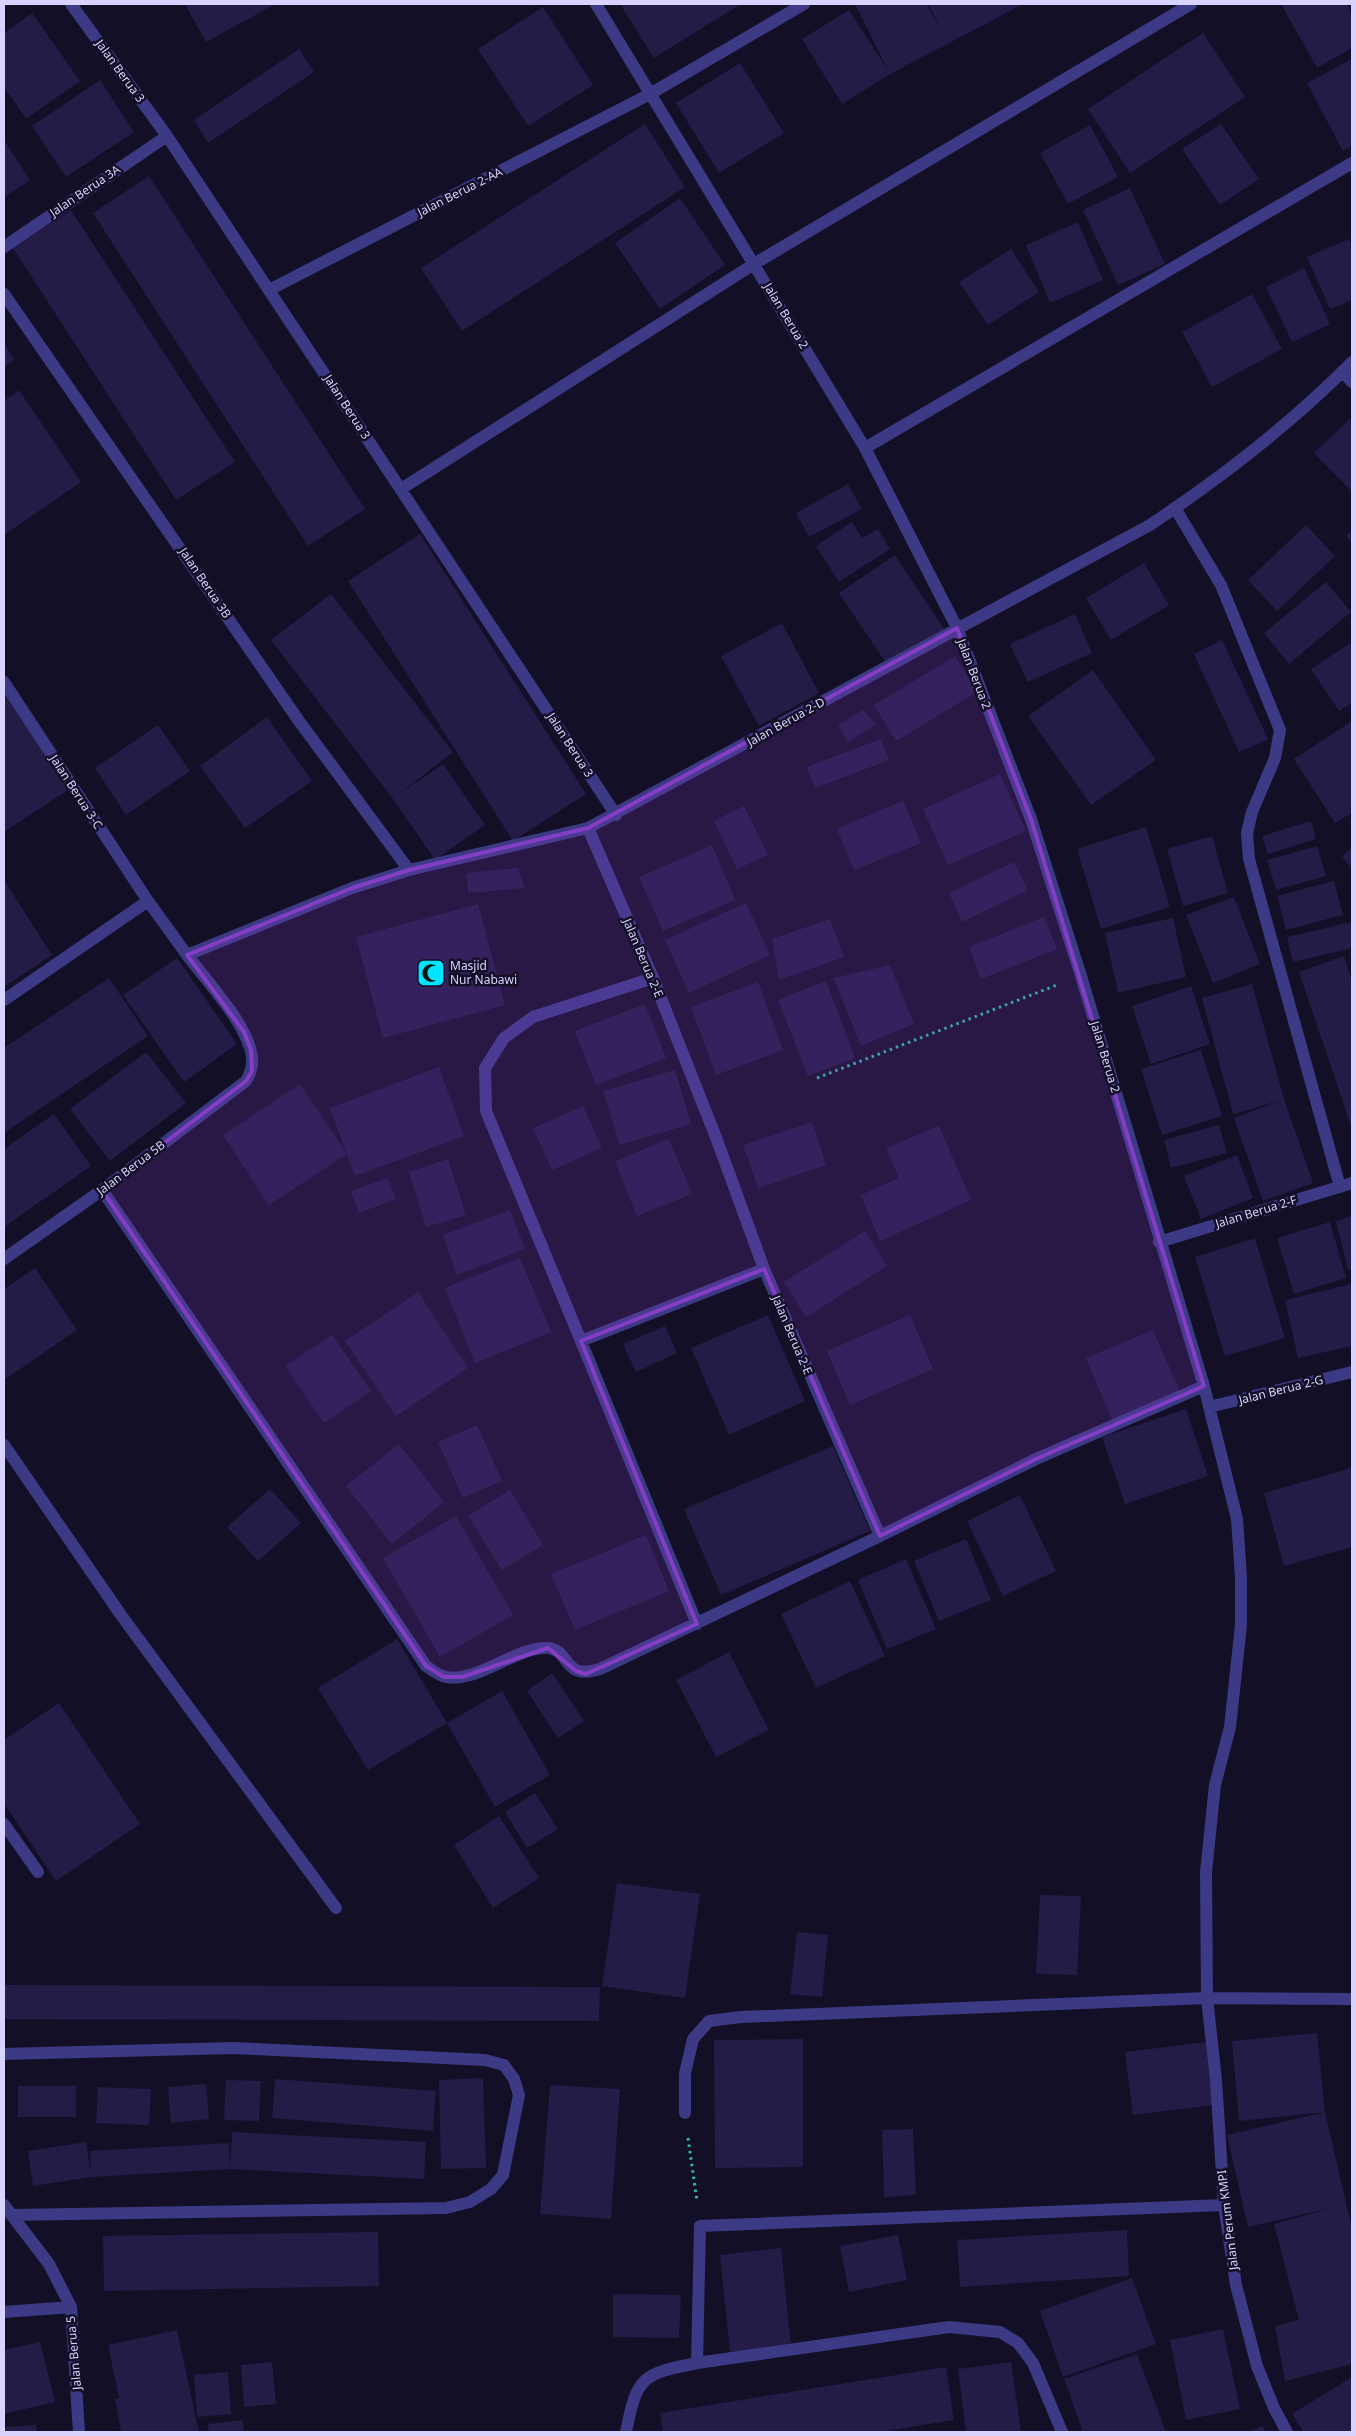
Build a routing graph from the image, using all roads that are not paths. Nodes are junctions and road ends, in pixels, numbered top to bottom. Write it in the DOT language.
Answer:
graph roads {
  1 [pos="71,4"];
  2 [pos="596,4"];
  3 [pos="804,4"];
  4 [pos="1191,4"];
  5 [pos="650,94"];
  6 [pos="167,136"];
  7 [pos="1352,163"];
  8 [pos="4,247"];
  9 [pos="754,264"];
  10 [pos="269,290"];
  11 [pos="4,294"];
  12 [pos="1352,362"];
  13 [pos="1343,372"];
  14 [pos="1352,382"];
  15 [pos="865,448"];
  16 [pos="401,489"];
  17 [pos="1175,508"];
  18 [pos="957,628"];
  19 [pos="4,682"];
  20 [pos="616,815"];
  21 [pos="588,828"];
  22 [pos="409,870"];
  23 [pos="148,901"];
  24 [pos="187,955"];
  25 [pos="653,978"];
  26 [pos="4,1000"];
  27 [pos="252,1070"];
  28 [pos="1346,1185"];
  29 [pos="102,1190"];
  30 [pos="1159,1242"];
  31 [pos="4,1259"];
  32 [pos="764,1269"];
  33 [pos="581,1341"];
  34 [pos="1352,1372"];
  35 [pos="1204,1386"];
  36 [pos="1209,1407"];
  37 [pos="4,1445"];
  38 [pos="880,1536"];
  39 [pos="697,1624"];
  40 [pos="4,1824"];
  41 [pos="38,1872"];
  42 [pos="336,1908"];
  43 [pos="1207,1998"];
  44 [pos="1352,1999"];
  45 [pos="4,2054"];
  46 [pos="685,2113"];
  47 [pos="1224,2205"];
  48 [pos="7,2210"];
  49 [pos="71,2307"];
  50 [pos="4,2312"];
  51 [pos="698,2363"];
  52 [pos="79,2432"];
  53 [pos="626,2432"];
  54 [pos="1062,2432"];
  55 [pos="1287,2432"];
  1 -- 6 [label="street, Jalan Berua 3"];
  2 -- 5 [label="street, Jalan Berua 2"];
  3 -- 5 [label="street, Jalan Berua 2-AA"];
  4 -- 9 [label="street"];
  5 -- 9 [label="street, Jalan Berua 2"];
  5 -- 10 [label="street, Jalan Berua 2-AA"];
  6 -- 8 [label="street, Jalan Berua 3A"];
  6 -- 10 [label="street, Jalan Berua 3"];
  7 -- 15 [label="street"];
  9 -- 15 [label="street, Jalan Berua 2"];
  9 -- 16 [label="street"];
  10 -- 16 [label="street, Jalan Berua 3"];
  11 -- 22 [label="street, Jalan Berua 3B"];
  12 -- 13 [label="street, Jalan Berua 2-D"];
  13 -- 14 [label="street"];
  13 -- 17 [label="street, Jalan Berua 2-D"];
  15 -- 18 [label="street, Jalan Berua 2"];
  16 -- 20 [label="street, Jalan Berua 3"];
  17 -- 18 [label="street, Jalan Berua 2-D"];
  17 -- 28 [label="street"];
  18 -- 20 [label="street, Jalan Berua 2-D"];
  18 -- 30 [label="street, Jalan Berua 2"];
  19 -- 23 [label="street, Jalan Berua 3-C"];
  20 -- 21 [label="street"];
  21 -- 22 [label="street"];
  21 -- 25 [label="street, Jalan Berua 2-E"];
  22 -- 24 [label="street"];
  23 -- 24 [label="street, Jalan Berua 3-C"];
  23 -- 26 [label="street"];
  24 -- 27 [label="street, Jalan Berua 3-C"];
  25 -- 32 [label="street, Jalan Berua 2-E"];
  25 -- 33 [label="street"];
  27 -- 29 [label="street, Jalan Berua 5B"];
  28 -- 30 [label="street, Jalan Berua 2-F"];
  29 -- 31 [label="street, Jalan Berua 5B"];
  29 -- 39 [label="street"];
  30 -- 35 [label="street, Jalan Berua 2"];
  32 -- 33 [label="street"];
  32 -- 38 [label="street, Jalan Berua 2-E"];
  33 -- 39 [label="street"];
  34 -- 36 [label="street, Jalan Berua 2-G"];
  35 -- 36 [label="street, Jalan Berua 2"];
  35 -- 38 [label="street"];
  36 -- 43 [label="street, Jalan Perum KMPI"];
  37 -- 42 [label="street"];
  38 -- 39 [label="street"];
  40 -- 41 [label="street"];
  43 -- 44 [label="street"];
  43 -- 46 [label="street"];
  43 -- 47 [label="street, Jalan Perum KMPI"];
  45 -- 48 [label="street"];
  47 -- 51 [label="street"];
  47 -- 55 [label="street, Jalan Perum KMPI"];
  48 -- 49 [label="street, Jalan Berua 5"];
  49 -- 50 [label="street"];
  49 -- 52 [label="street, Jalan Berua 5"];
  51 -- 53 [label="street"];
  51 -- 54 [label="street"];
}
